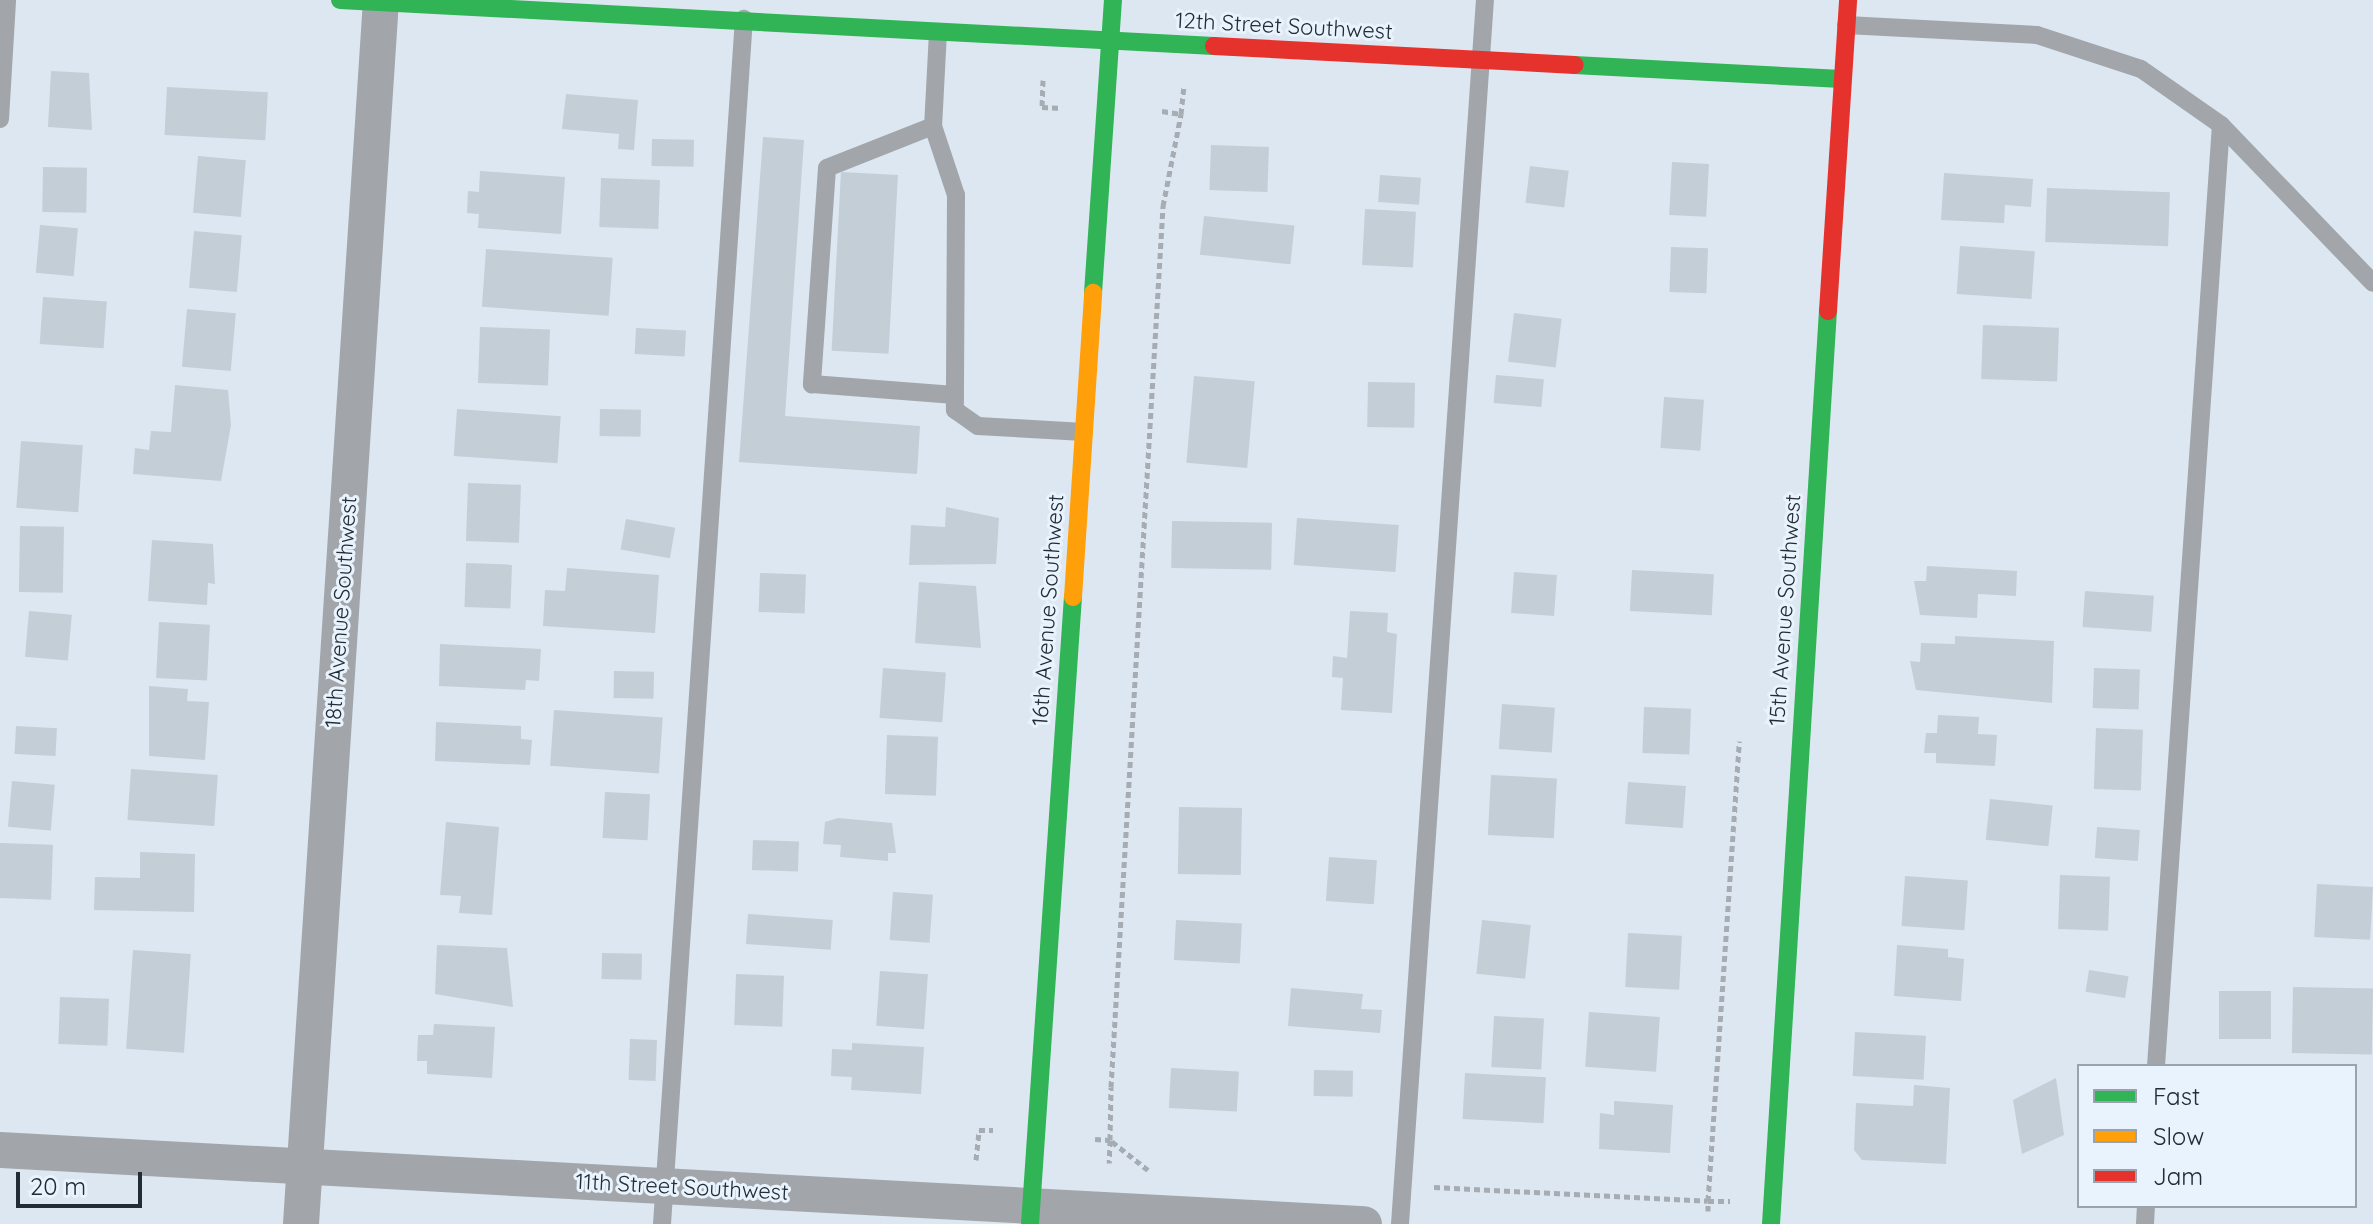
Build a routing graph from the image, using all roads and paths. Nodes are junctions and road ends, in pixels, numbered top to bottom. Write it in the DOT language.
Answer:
graph roads {
  1 [pos="7,0"];
  2 [pos="340,0"];
  3 [pos="745,0"];
  4 [pos="1113,0"];
  5 [pos="1485,0"];
  6 [pos="1848,0"];
  7 [pos="381,1"];
  8 [pos="743,22"];
  9 [pos="1846,25"];
  10 [pos="938,32"];
  11 [pos="1110,41"];
  12 [pos="1478,60"];
  13 [pos="1044,75"];
  14 [pos="1842,79"];
  15 [pos="1184,82"];
  16 [pos="1066,108"];
  17 [pos="1162,111"];
  18 [pos="1181,114"];
  19 [pos="0,119"];
  20 [pos="2221,125"];
  21 [pos="933,126"];
  22 [pos="2373,283"];
  23 [pos="955,395"];
  24 [pos="1085,432"];
  25 [pos="1739,741"];
  26 [pos="2156,1064"];
  27 [pos="998,1130"];
  28 [pos="1095,1139"];
  29 [pos="1110,1140"];
  30 [pos="0,1150"];
  31 [pos="976,1160"];
  32 [pos="1109,1163"];
  33 [pos="304,1166"];
  34 [pos="1160,1171"];
  35 [pos="1403,1185"];
  36 [pos="665,1186"];
  37 [pos="1708,1201"];
  38 [pos="1739,1201"];
  39 [pos="1708,1211"];
  40 [pos="1030,1215"];
  41 [pos="301,1224"];
  42 [pos="662,1224"];
  43 [pos="1364,1224"];
  44 [pos="1400,1224"];
  45 [pos="1771,1224"];
  1 -- 19 [label="lane"];
  2 -- 7 [label="main road, 12th Street Southwest"];
  3 -- 8 [label="lane"];
  4 -- 11 [label="main road, 16th Avenue Southwest"];
  5 -- 12 [label="lane"];
  6 -- 9 [label="main road, 15th Avenue Southwest"];
  7 -- 8 [label="main road, 12th Street Southwest"];
  7 -- 33 [label="street, 18th Avenue Southwest"];
  8 -- 10 [label="main road, 12th Street Southwest"];
  8 -- 36 [label="lane"];
  9 -- 14 [label="main road, 15th Avenue Southwest"];
  9 -- 20 [label="lane"];
  10 -- 11 [label="main road, 12th Street Southwest"];
  10 -- 21 [label="lane"];
  11 -- 12 [label="main road, 12th Street Southwest"];
  11 -- 24 [label="main road, 16th Avenue Southwest"];
  12 -- 14 [label="main road, 12th Street Southwest"];
  12 -- 35 [label="lane"];
  13 -- 16 [label="path"];
  14 -- 45 [label="main road, 15th Avenue Southwest"];
  15 -- 18 [label="path"];
  17 -- 18 [label="path"];
  18 -- 29 [label="path"];
  20 -- 22 [label="lane"];
  20 -- 26 [label="lane"];
  21 -- 23 [label="lane"];
  21 -- 23 [label="lane"];
  23 -- 24 [label="lane"];
  24 -- 40 [label="main road, 16th Avenue Southwest"];
  25 -- 37 [label="path"];
  27 -- 31 [label="path"];
  28 -- 29 [label="path"];
  29 -- 32 [label="path"];
  29 -- 34 [label="path"];
  30 -- 33 [label="street, 11th Street Southwest"];
  33 -- 36 [label="street, 11th Street Southwest"];
  33 -- 41 [label="street, 18th Avenue Southwest"];
  35 -- 37 [label="path"];
  35 -- 44 [label="lane"];
  36 -- 40 [label="street, 11th Street Southwest"];
  36 -- 42 [label="lane"];
  37 -- 38 [label="path"];
  37 -- 39 [label="path"];
  40 -- 43 [label="street, 11th Street Southwest"];
}
